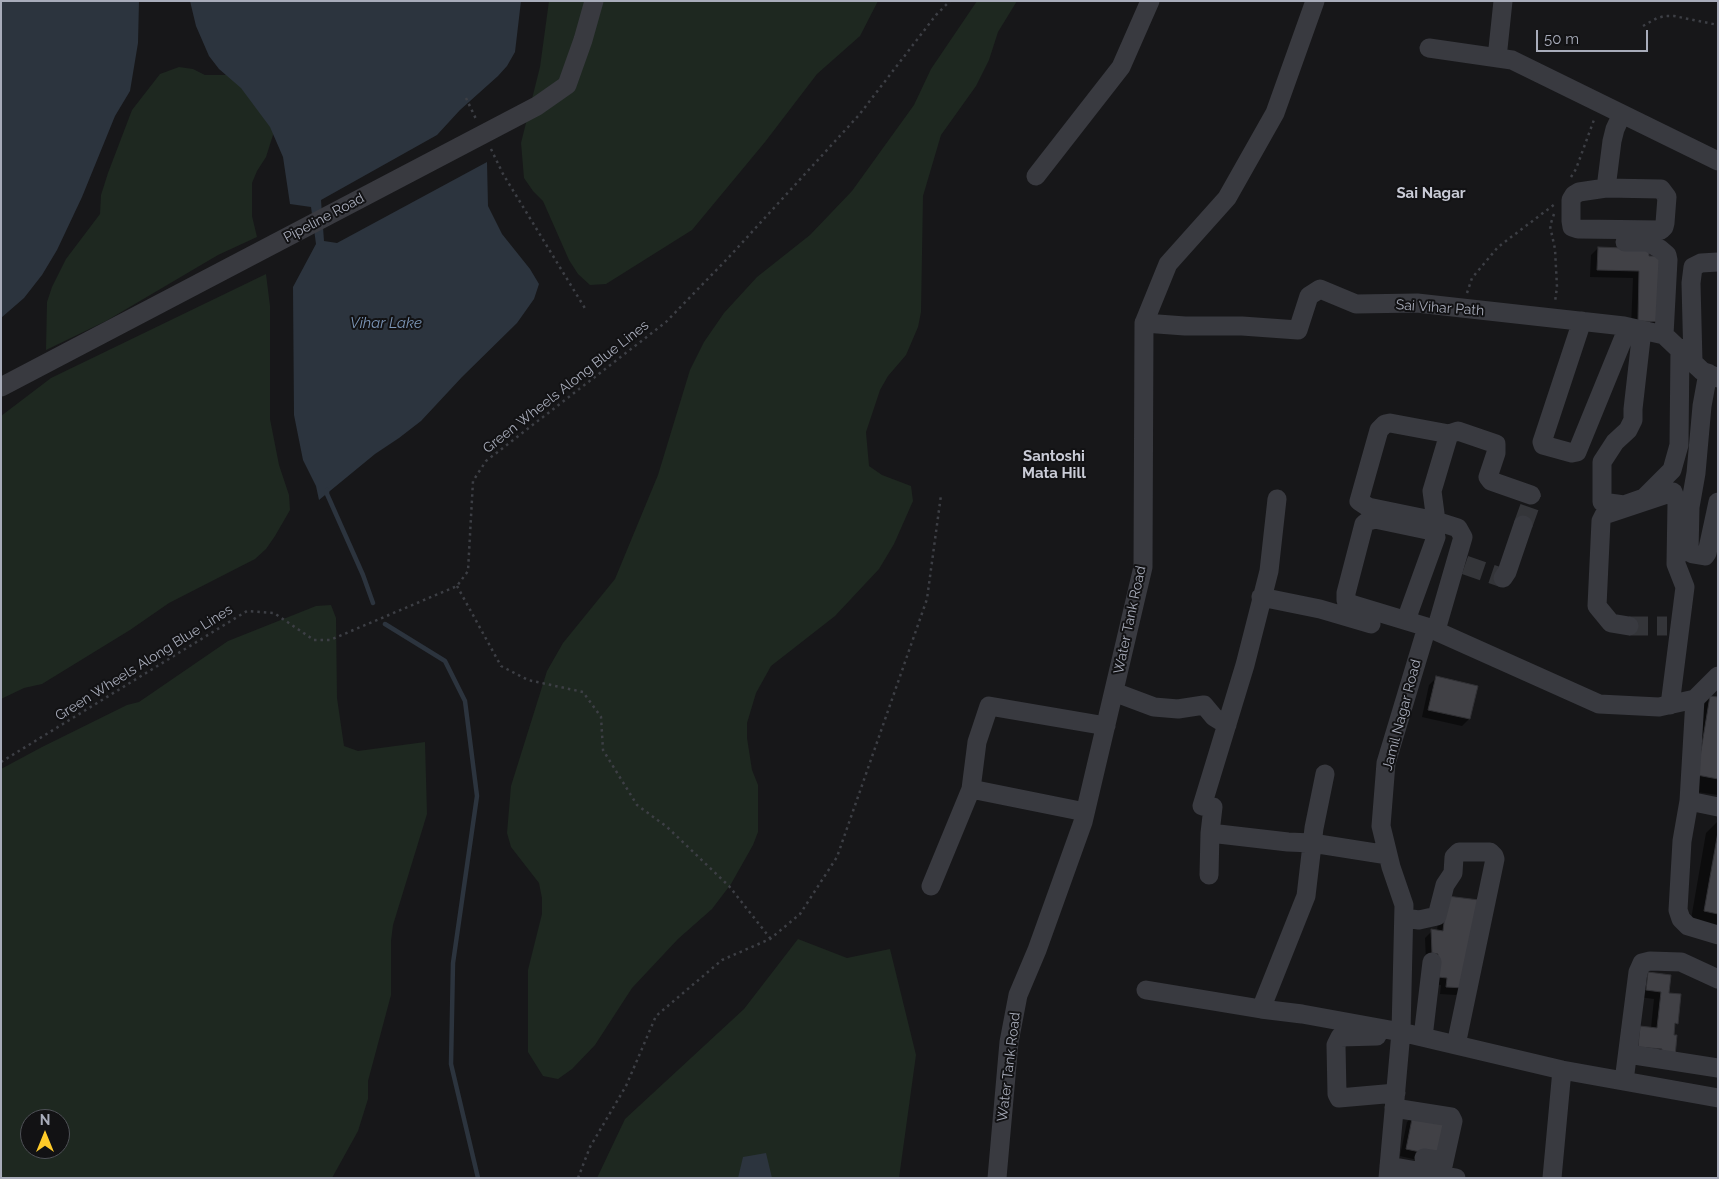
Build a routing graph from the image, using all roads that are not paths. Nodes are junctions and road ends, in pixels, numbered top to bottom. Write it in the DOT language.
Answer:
graph roads {
  1 [pos="594,1"];
  2 [pos="1150,1"];
  3 [pos="1315,1"];
  4 [pos="1503,1"];
  5 [pos="1429,48"];
  6 [pos="1497,58"];
  7 [pos="1622,114"];
  8 [pos="1718,161"];
  9 [pos="1036,176"];
  10 [pos="1606,188"];
  11 [pos="1601,241"];
  12 [pos="1718,262"];
  13 [pos="1582,321"];
  14 [pos="1144,323"];
  15 [pos="1635,328"];
  16 [pos="1664,335"];
  17 [pos="1687,355"];
  18 [pos="1713,376"];
  19 [pos="1,387"];
  20 [pos="1449,434"];
  21 [pos="1531,495"];
  22 [pos="1277,499"];
  23 [pos="1718,502"];
  24 [pos="1436,521"];
  25 [pos="1524,525"];
  26 [pos="1349,534"];
  27 [pos="1503,578"];
  28 [pos="1262,597"];
  29 [pos="1330,612"];
  30 [pos="1406,620"];
  31 [pos="1371,624"];
  32 [pos="1629,626"];
  33 [pos="1432,629"];
  34 [pos="1718,676"];
  35 [pos="1114,692"];
  36 [pos="1695,699"];
  37 [pos="1670,705"];
  38 [pos="1227,725"];
  39 [pos="1106,726"];
  40 [pos="1325,774"];
  41 [pos="971,789"];
  42 [pos="1689,800"];
  43 [pos="1718,807"];
  44 [pos="1086,812"];
  45 [pos="1210,833"];
  46 [pos="1312,843"];
  47 [pos="1388,855"];
  48 [pos="1500,866"];
  49 [pos="1209,875"];
  50 [pos="931,886"];
  51 [pos="1404,918"];
  52 [pos="1718,935"];
  53 [pos="1432,962"];
  54 [pos="1718,979"];
  55 [pos="1146,990"];
  56 [pos="1262,1009"];
  57 [pos="1401,1034"];
  58 [pos="1423,1037"];
  59 [pos="1460,1046"];
  60 [pos="1628,1054"];
  61 [pos="1718,1068"];
  62 [pos="1562,1070"];
  63 [pos="1624,1081"];
  64 [pos="1718,1098"];
  65 [pos="1395,1100"];
  66 [pos="1424,1158"];
  67 [pos="1447,1171"];
  68 [pos="1388,1172"];
  69 [pos="997,1178"];
  70 [pos="1552,1178"];
  1 -- 19 [label="street, Pipeline Road"];
  2 -- 9 [label="street"];
  3 -- 14 [label="street, Water Tank Road"];
  4 -- 6 [label="street"];
  5 -- 6 [label="street"];
  6 -- 7 [label="street"];
  7 -- 8 [label="street"];
  7 -- 10 [label="street"];
  10 -- 10 [label="street"];
  11 -- 16 [label="street"];
  12 -- 17 [label="street"];
  13 -- 14 [label="street, Sai Vihar Path"];
  13 -- 15 [label="street, Sai Vihar Path"];
  13 -- 15 [label="street"];
  14 -- 35 [label="street, Water Tank Road"];
  15 -- 16 [label="street, Sai Vihar Path"];
  15 -- 17 [label="street"];
  16 -- 17 [label="street, Sai Vihar Path"];
  17 -- 18 [label="street, Sai Vihar Path"];
  18 -- 23 [label="street"];
  20 -- 21 [label="street"];
  20 -- 24 [label="street"];
  20 -- 24 [label="street, Jamil Nagar Road"];
  22 -- 28 [label="street"];
  24 -- 33 [label="street, Jamil Nagar Road"];
  25 -- 27 [label="street"];
  26 -- 29 [label="street"];
  28 -- 29 [label="street"];
  28 -- 38 [label="street"];
  29 -- 31 [label="street"];
  30 -- 30 [label="street"];
  30 -- 33 [label="street"];
  32 -- 37 [label="street"];
  33 -- 37 [label="street"];
  33 -- 47 [label="street, Jamil Nagar Road"];
  34 -- 36 [label="street"];
  35 -- 38 [label="street"];
  35 -- 39 [label="street, Water Tank Road"];
  36 -- 37 [label="street"];
  36 -- 42 [label="street"];
  38 -- 45 [label="street"];
  39 -- 41 [label="street"];
  39 -- 44 [label="street, Water Tank Road"];
  40 -- 46 [label="street"];
  41 -- 44 [label="street"];
  41 -- 50 [label="street"];
  42 -- 43 [label="street"];
  42 -- 52 [label="street"];
  44 -- 69 [label="street, Water Tank Road"];
  45 -- 46 [label="street"];
  45 -- 49 [label="street"];
  46 -- 47 [label="street"];
  46 -- 56 [label="street"];
  47 -- 51 [label="street, Jamil Nagar Road"];
  48 -- 59 [label="street"];
  51 -- 57 [label="street, Jamil Nagar Road"];
  51 -- 59 [label="street"];
  53 -- 58 [label="street"];
  54 -- 60 [label="street"];
  55 -- 56 [label="street"];
  56 -- 57 [label="street"];
  57 -- 58 [label="street"];
  57 -- 65 [label="street, Jamil Nagar Road"];
  57 -- 65 [label="street"];
  58 -- 59 [label="street"];
  59 -- 62 [label="street"];
  60 -- 61 [label="street"];
  60 -- 63 [label="street"];
  62 -- 63 [label="street"];
  62 -- 70 [label="street"];
  63 -- 64 [label="street"];
  65 -- 67 [label="street"];
  65 -- 68 [label="street, Jamil Nagar Road"];
  66 -- 67 [label="street"];
  67 -- 68 [label="street"];
}
